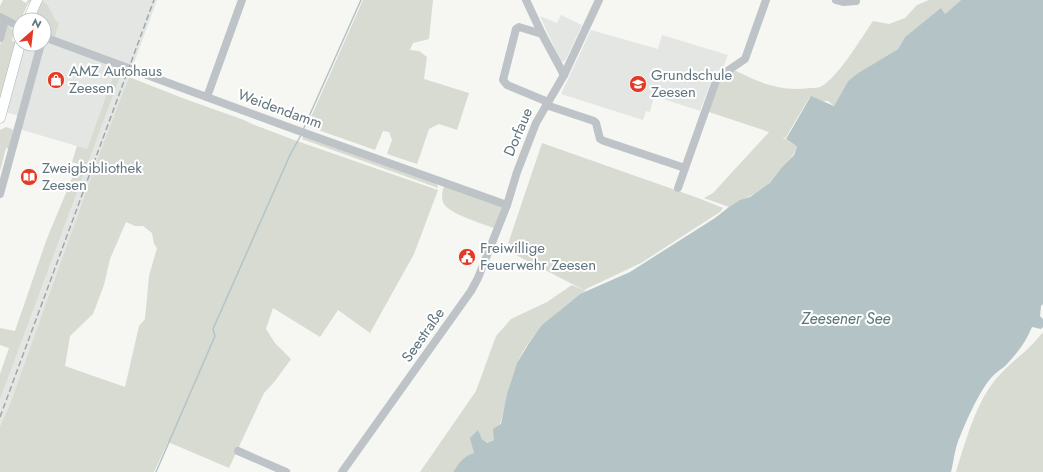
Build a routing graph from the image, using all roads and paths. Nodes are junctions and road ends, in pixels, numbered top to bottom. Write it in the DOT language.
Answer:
graph roads {
  1 [pos="37,0"];
  2 [pos="242,0"];
  3 [pos="526,0"];
  4 [pos="599,0"];
  5 [pos="766,0"];
  6 [pos="836,0"];
  7 [pos="856,0"];
  8 [pos="32,12"];
  9 [pos="3,18"];
  10 [pos="12,23"];
  11 [pos="542,34"];
  12 [pos="0,38"];
  13 [pos="52,40"];
  14 [pos="18,52"];
  15 [pos="39,52"];
  16 [pos="564,75"];
  17 [pos="207,97"];
  18 [pos="547,103"];
  19 [pos="0,118"];
  20 [pos="685,168"];
  21 [pos="678,188"];
  22 [pos="0,194"];
  23 [pos="507,205"];
  24 [pos="238,451"];
  25 [pos="286,472"];
  26 [pos="342,472"];
  1 -- 8 [label="main road"];
  2 -- 17 [label="street"];
  3 -- 11 [label="street"];
  4 -- 16 [label="street, Dorfaue"];
  5 -- 20 [label="street"];
  6 -- 7 [label="street"];
  9 -- 10 [label="street"];
  9 -- 12 [label="street"];
  11 -- 16 [label="street"];
  11 -- 18 [label="street"];
  13 -- 17 [label="street, Weidendamm"];
  14 -- 19 [label="main road"];
  15 -- 22 [label="street"];
  16 -- 18 [label="street, Dorfaue"];
  17 -- 23 [label="street, Weidendamm"];
  18 -- 20 [label="street"];
  18 -- 23 [label="street, Dorfaue"];
  20 -- 21 [label="street"];
  23 -- 26 [label="street, Seestraße"];
  24 -- 25 [label="street"];
}
